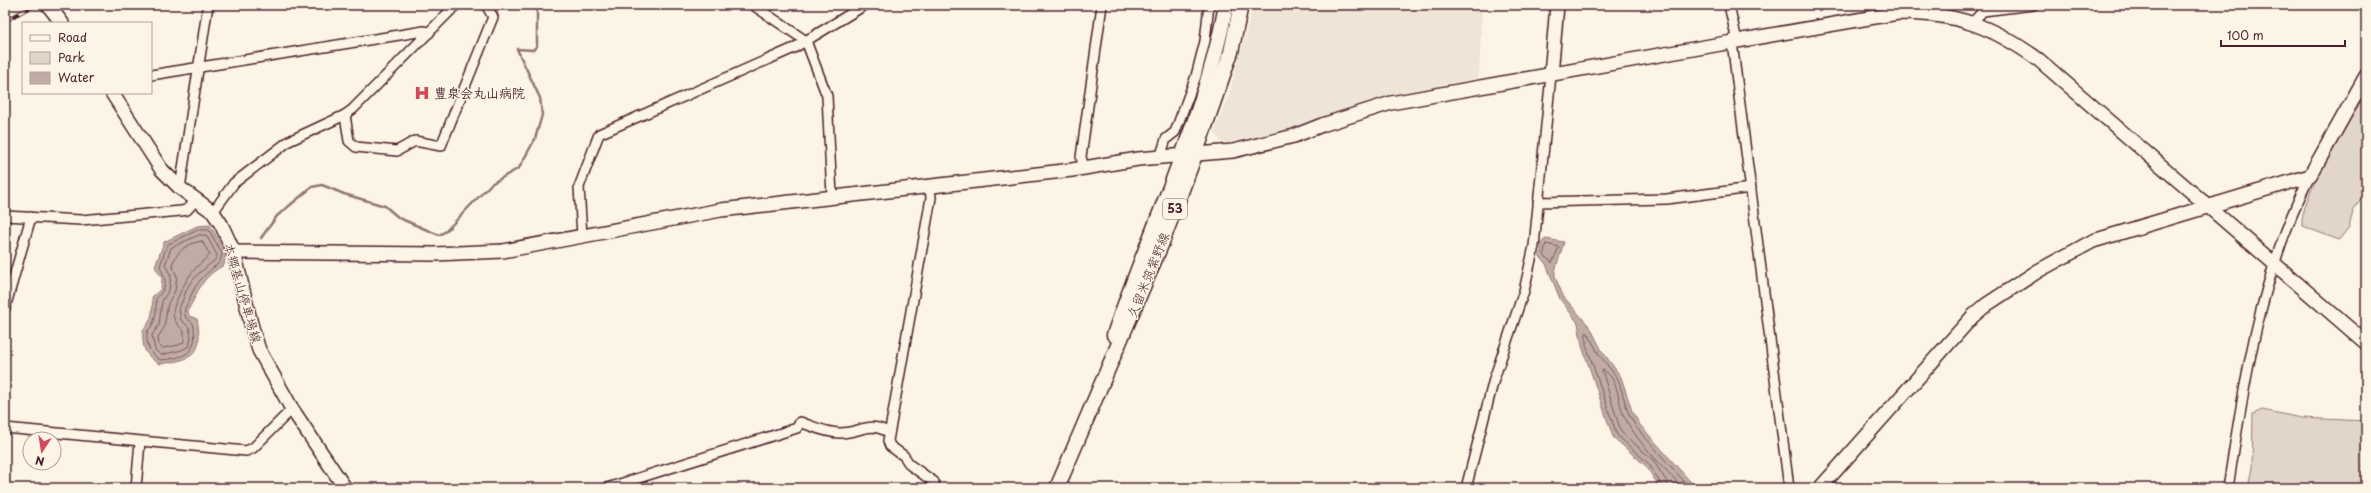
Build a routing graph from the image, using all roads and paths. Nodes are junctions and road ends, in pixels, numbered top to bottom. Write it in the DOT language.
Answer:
graph roads {
  1 [pos="48,5"];
  2 [pos="208,5"];
  3 [pos="456,5"];
  4 [pos="486,5"];
  5 [pos="753,5"];
  6 [pos="865,5"];
  7 [pos="1102,5"];
  8 [pos="1209,5"];
  9 [pos="1226,5"];
  10 [pos="1241,5"];
  11 [pos="1557,5"];
  12 [pos="1729,5"];
  13 [pos="2033,5"];
  14 [pos="61,22"];
  15 [pos="1972,23"];
  16 [pos="429,33"];
  17 [pos="806,40"];
  18 [pos="1734,41"];
  19 [pos="198,67"];
  20 [pos="152,75"];
  21 [pos="1551,75"];
  22 [pos="2366,76"];
  23 [pos="113,94"];
  24 [pos="345,115"];
  25 [pos="1181,155"];
  26 [pos="1195,156"];
  27 [pos="1160,158"];
  28 [pos="1084,168"];
  29 [pos="2310,176"];
  30 [pos="930,186"];
  31 [pos="180,188"];
  32 [pos="1751,188"];
  33 [pos="832,196"];
  34 [pos="196,200"];
  35 [pos="1538,202"];
  36 [pos="2208,205"];
  37 [pos="213,212"];
  38 [pos="5,216"];
  39 [pos="31,217"];
  40 [pos="582,236"];
  41 [pos="234,252"];
  42 [pos="2274,262"];
  43 [pos="5,308"];
  44 [pos="2366,344"];
  45 [pos="1093,407"];
  46 [pos="292,409"];
  47 [pos="5,428"];
  48 [pos="888,432"];
  49 [pos="140,442"];
  50 [pos="136,488"];
  51 [pos="345,488"];
  52 [pos="607,488"];
  53 [pos="935,488"];
  54 [pos="1057,488"];
  55 [pos="1466,488"];
  56 [pos="1789,488"];
  57 [pos="1820,488"];
  58 [pos="2228,488"];
  1 -- 14 [label="street"];
  2 -- 19 [label="street"];
  3 -- 16 [label="street"];
  4 -- 24 [label="street"];
  5 -- 17 [label="street"];
  6 -- 17 [label="street"];
  7 -- 28 [label="street"];
  8 -- 27 [label="street"];
  9 -- 25 [label="main road, 久留米筑紫野線 / 53"];
  10 -- 26 [label="main road, 久留米筑紫野線 / 53"];
  11 -- 21 [label="street"];
  12 -- 18 [label="street"];
  13 -- 15 [label="street"];
  15 -- 18 [label="street"];
  15 -- 36 [label="street"];
  16 -- 19 [label="street"];
  16 -- 24 [label="street"];
  17 -- 33 [label="street"];
  17 -- 40 [label="street"];
  18 -- 21 [label="street"];
  18 -- 32 [label="street"];
  19 -- 20 [label="street"];
  19 -- 31 [label="street"];
  21 -- 26 [label="street"];
  21 -- 35 [label="street"];
  22 -- 29 [label="street"];
  23 -- 31 [label="street, 本郷基山停車場線"];
  24 -- 37 [label="street"];
  25 -- 26 [label="street"];
  25 -- 27 [label="street"];
  25 -- 45 [label="main road, 久留米筑紫野線 / 53"];
  26 -- 45 [label="main road, 久留米筑紫野線 / 53"];
  27 -- 28 [label="street"];
  28 -- 30 [label="street"];
  29 -- 36 [label="street"];
  29 -- 42 [label="street"];
  30 -- 33 [label="street"];
  30 -- 48 [label="street"];
  31 -- 34 [label="street, 本郷基山停車場線"];
  32 -- 35 [label="street"];
  32 -- 56 [label="street"];
  33 -- 40 [label="street"];
  34 -- 37 [label="street, 本郷基山停車場線"];
  34 -- 39 [label="street"];
  35 -- 55 [label="street"];
  36 -- 42 [label="street"];
  36 -- 57 [label="street"];
  37 -- 41 [label="street, 本郷基山停車場線"];
  38 -- 39 [label="street"];
  39 -- 43 [label="street"];
  40 -- 41 [label="street"];
  41 -- 46 [label="street, 本郷基山停車場線"];
  42 -- 44 [label="street"];
  42 -- 58 [label="street"];
  45 -- 54 [label="main road, 久留米筑紫野線 / 53"];
  46 -- 49 [label="street"];
  46 -- 51 [label="street, 本郷基山停車場線"];
  47 -- 49 [label="street"];
  48 -- 52 [label="street"];
  48 -- 53 [label="street"];
  49 -- 50 [label="street"];
}
